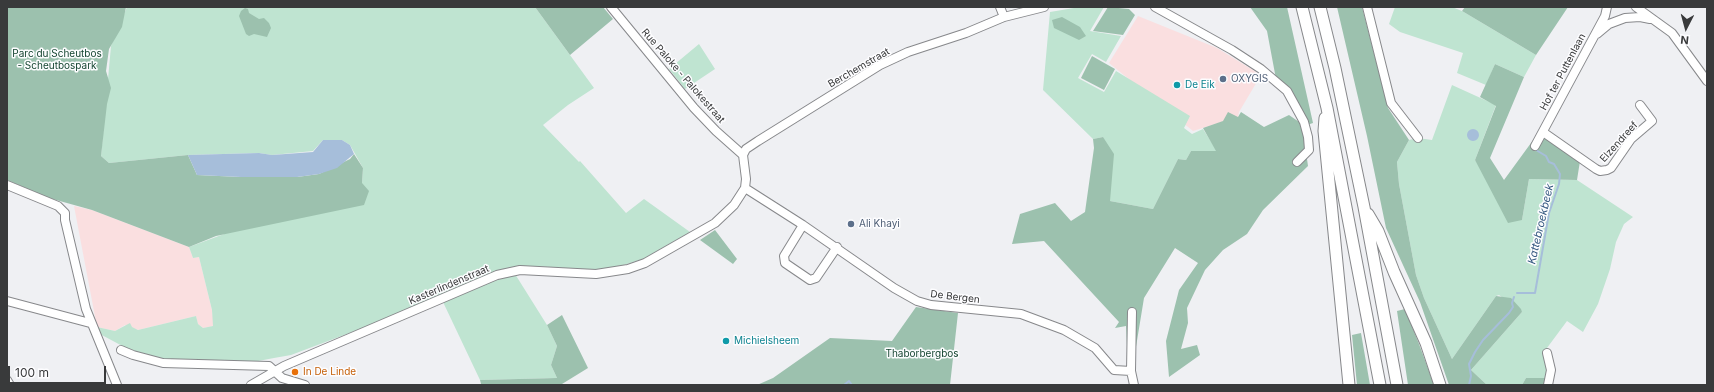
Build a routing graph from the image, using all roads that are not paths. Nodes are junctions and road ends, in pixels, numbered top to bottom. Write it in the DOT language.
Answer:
graph roads {
  1 [pos="611,7"];
  2 [pos="1000,7"];
  3 [pos="1044,7"];
  4 [pos="1155,7"];
  5 [pos="1302,7"];
  6 [pos="1320,7"];
  7 [pos="1367,7"];
  8 [pos="1607,7"];
  9 [pos="1636,7"];
  10 [pos="1004,17"];
  11 [pos="1653,20"];
  12 [pos="1594,38"];
  13 [pos="1707,81"];
  14 [pos="1640,105"];
  15 [pos="1327,108"];
  16 [pos="1543,132"];
  17 [pos="1418,138"];
  18 [pos="1535,146"];
  19 [pos="743,155"];
  20 [pos="1297,162"];
  21 [pos="7,185"];
  22 [pos="745,188"];
  23 [pos="1364,207"];
  24 [pos="803,225"];
  25 [pos="837,247"];
  26 [pos="7,301"];
  27 [pos="1132,312"];
  28 [pos="90,323"];
  29 [pos="121,350"];
  30 [pos="1547,354"];
  31 [pos="1131,371"];
  32 [pos="275,372"];
  33 [pos="7,380"];
  34 [pos="10,385"];
  35 [pos="117,385"];
  36 [pos="251,385"];
  37 [pos="305,385"];
  38 [pos="1134,385"];
  39 [pos="1349,385"];
  40 [pos="1380,385"];
  41 [pos="1398,385"];
  42 [pos="1440,385"];
  43 [pos="1548,385"];
  1 -- 19 [label="street, Rue Paloke - Palokestraat"];
  2 -- 10 [label="street"];
  3 -- 10 [label="street, Berchemstraat"];
  4 -- 20 [label="street"];
  5 -- 15 [label="highway"];
  6 -- 23 [label="highway"];
  7 -- 17 [label="street"];
  8 -- 12 [label="street, Hof ter Puttenlaan"];
  9 -- 11 [label="street"];
  10 -- 19 [label="street, Berchemstraat"];
  11 -- 12 [label="street"];
  11 -- 13 [label="street"];
  12 -- 16 [label="street, Hof ter Puttenlaan"];
  14 -- 16 [label="street, Elzendreef"];
  15 -- 39 [label="highway"];
  15 -- 40 [label="highway"];
  16 -- 18 [label="street, Hof ter Puttenlaan"];
  19 -- 22 [label="street"];
  21 -- 28 [label="street"];
  22 -- 24 [label="street, De Bergen"];
  22 -- 32 [label="street, Kasterlindenstraat"];
  23 -- 41 [label="highway"];
  23 -- 42 [label="highway"];
  24 -- 25 [label="street, De Bergen"];
  24 -- 25 [label="street"];
  25 -- 31 [label="street, De Bergen"];
  26 -- 28 [label="street"];
  27 -- 31 [label="street"];
  28 -- 35 [label="street"];
  29 -- 32 [label="street"];
  30 -- 43 [label="street"];
  31 -- 38 [label="street"];
  32 -- 36 [label="street, Kasterlindenstraat"];
  32 -- 37 [label="street"];
  33 -- 34 [label="street"];
}
